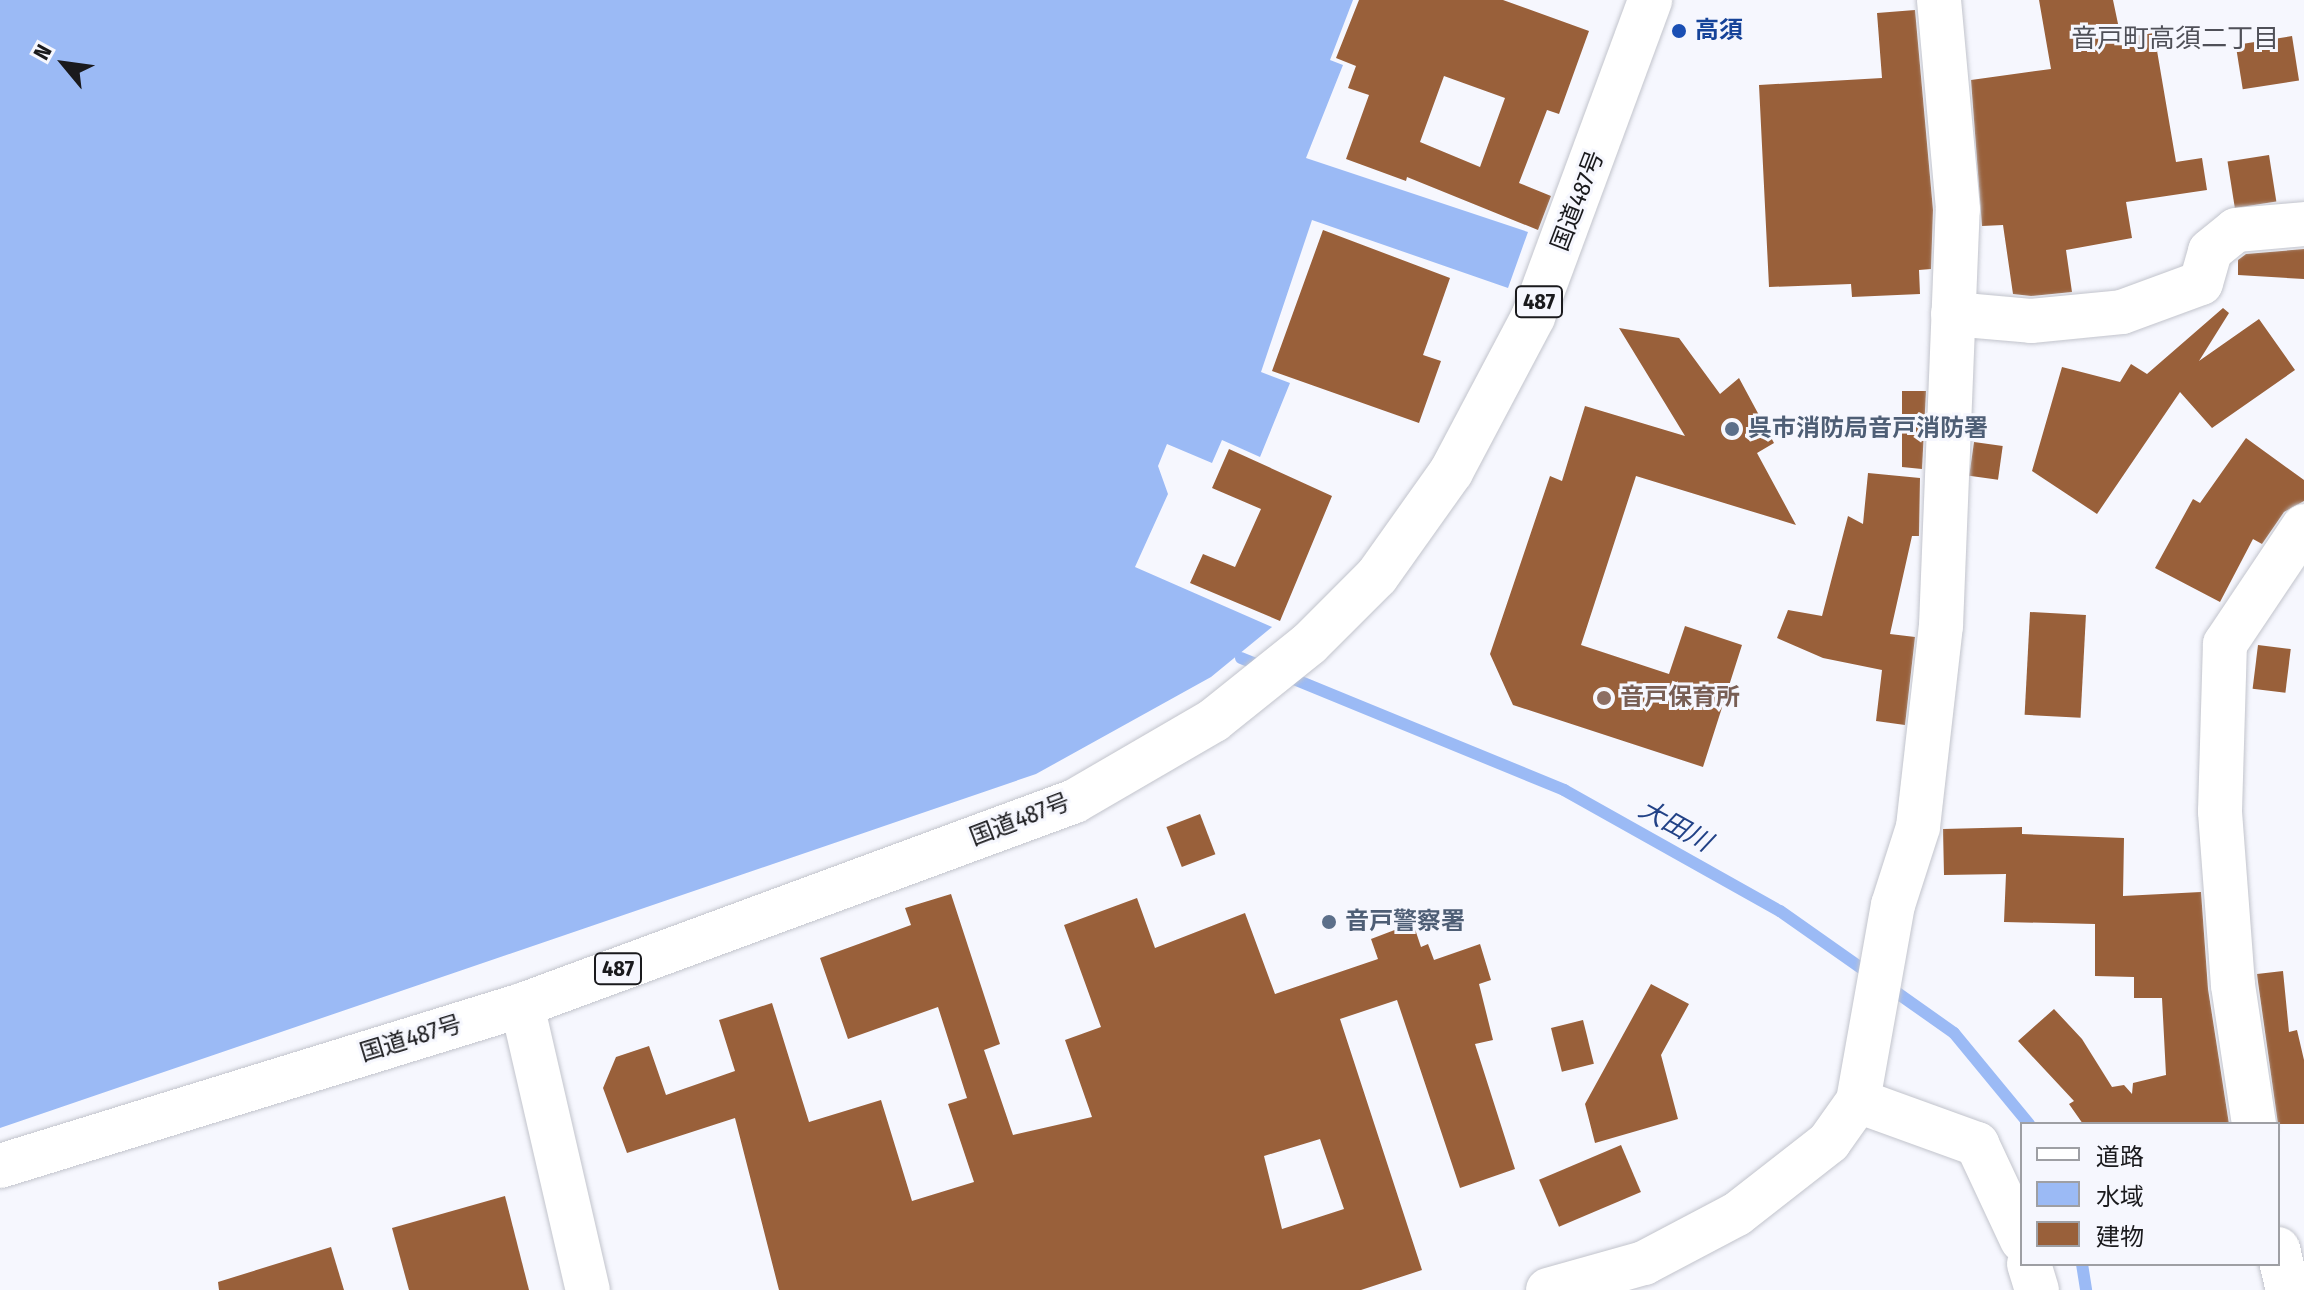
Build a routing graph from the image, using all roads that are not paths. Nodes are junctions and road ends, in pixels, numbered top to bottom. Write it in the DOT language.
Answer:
graph roads {
  1 [pos="1650,0"];
  2 [pos="1939,0"];
  3 [pos="2304,224"];
  4 [pos="1953,314"];
  5 [pos="2304,526"];
  6 [pos="522,1005"];
  7 [pos="1858,1101"];
  8 [pos="2254,1122"];
  9 [pos="0,1166"];
  10 [pos="2020,1236"];
  11 [pos="2280,1257"];
  12 [pos="2030,1266"];
  13 [pos="588,1290"];
  14 [pos="1548,1290"];
  15 [pos="2037,1290"];
  16 [pos="2288,1290"];
  1 -- 6 [label="main road, 国道487号 / 487"];
  2 -- 4 [label="main road"];
  3 -- 4 [label="main road"];
  4 -- 7 [label="main road"];
  5 -- 8 [label="main road"];
  6 -- 9 [label="main road, 国道487号 / 487"];
  6 -- 13 [label="main road"];
  7 -- 10 [label="main road"];
  7 -- 14 [label="main road"];
  11 -- 16 [label="main road"];
  12 -- 15 [label="main road"];
}
